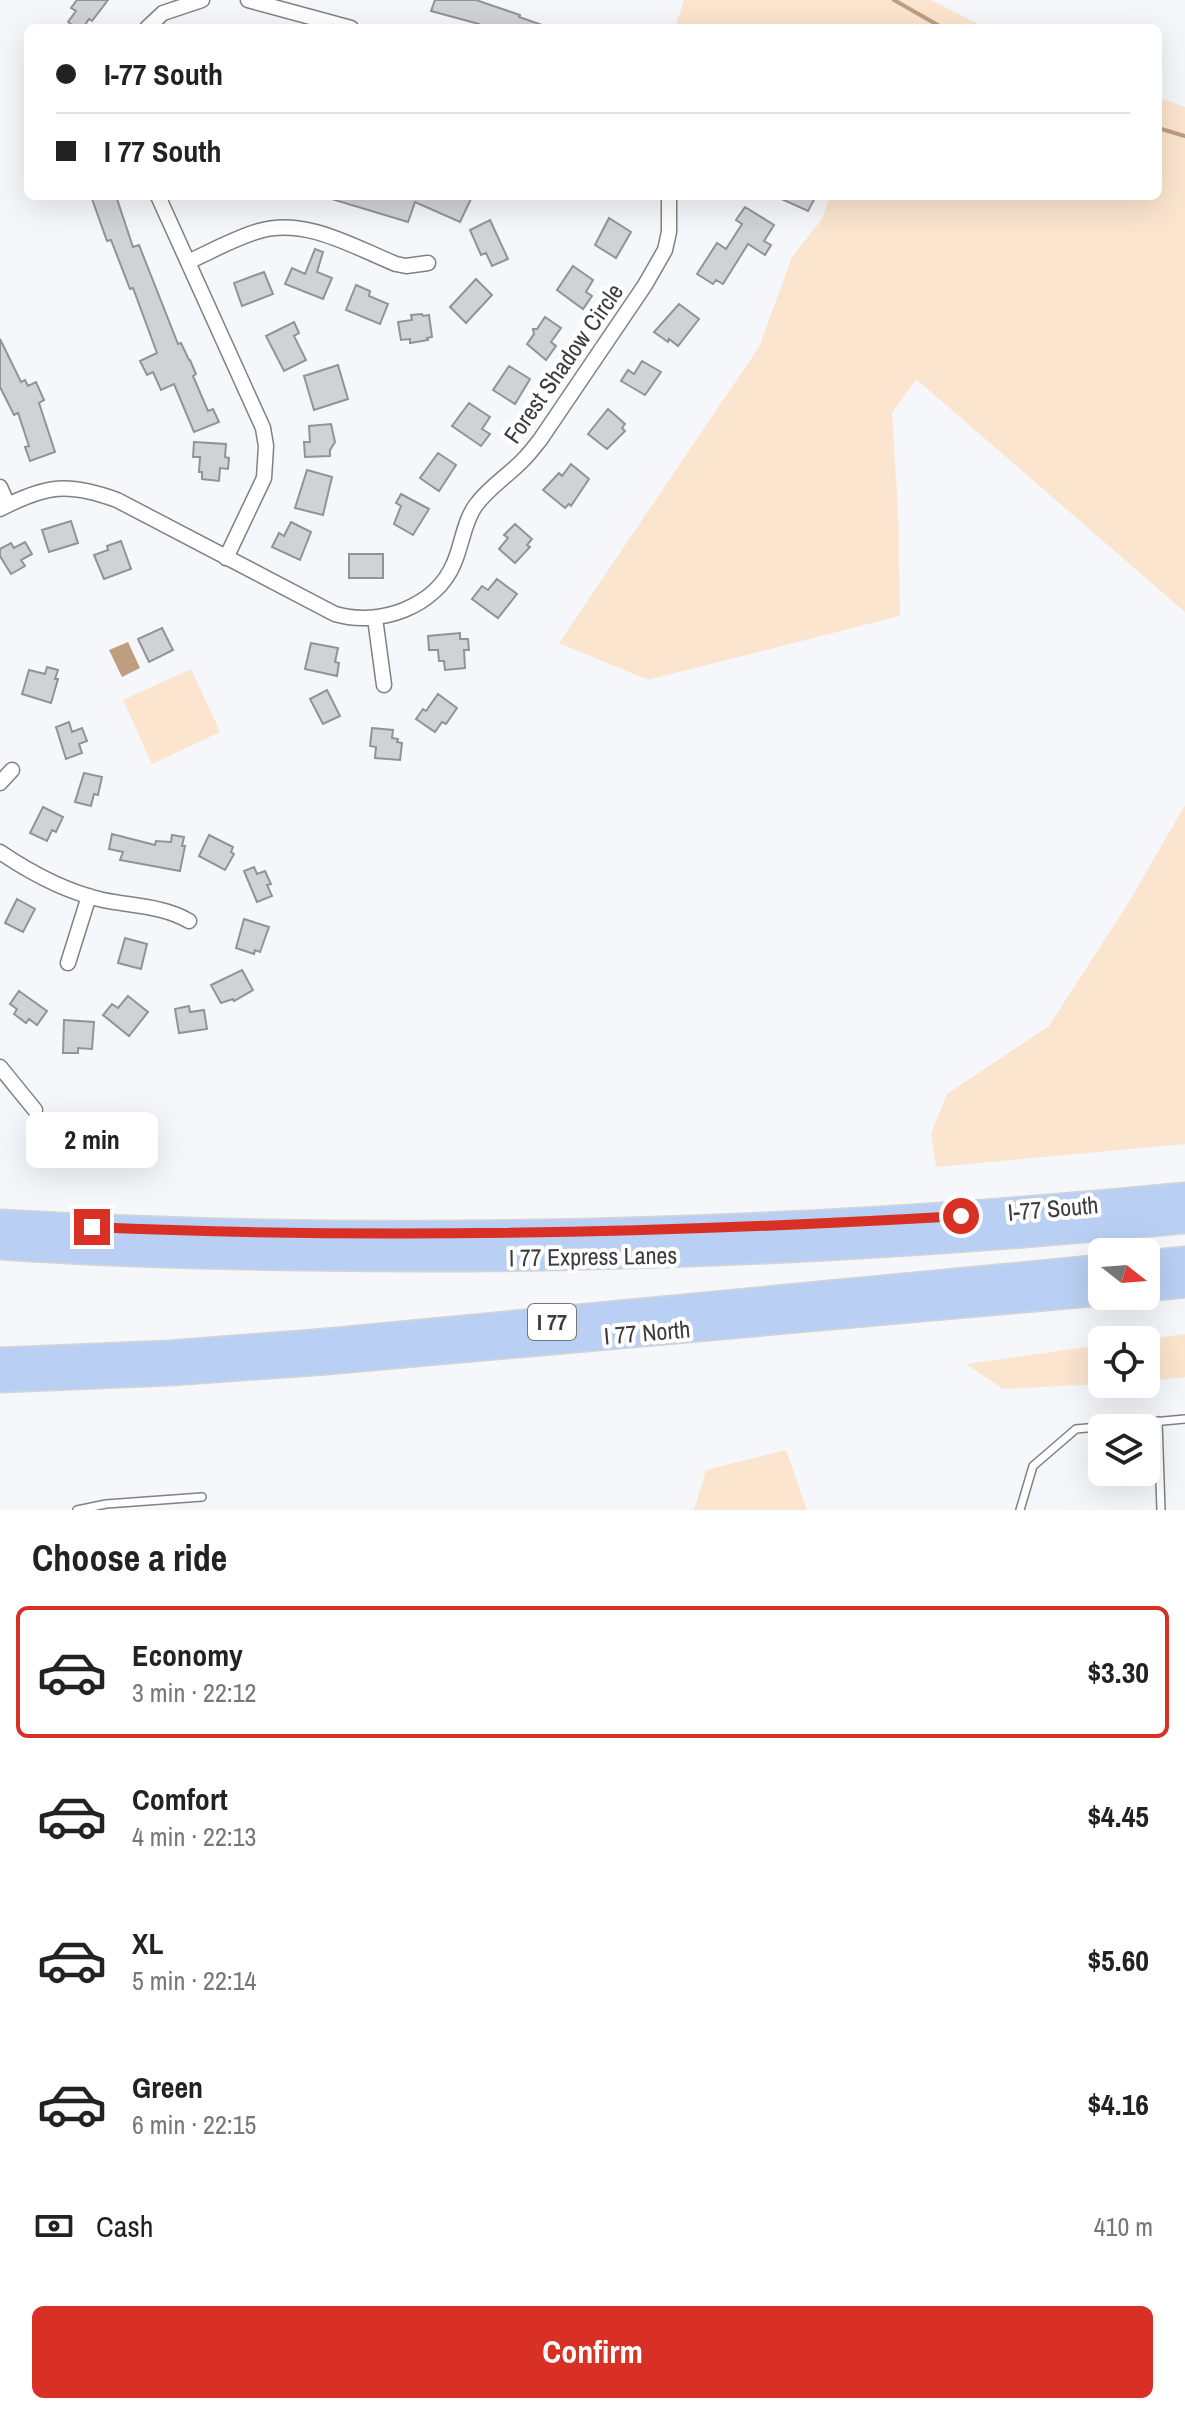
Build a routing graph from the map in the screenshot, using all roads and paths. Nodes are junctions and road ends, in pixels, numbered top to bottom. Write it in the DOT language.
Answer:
graph roads {
  1 [pos="202,0"];
  2 [pos="248,0"];
  3 [pos="151,24"];
  4 [pos="336,24"];
  5 [pos="160,200"];
  6 [pos="669,200"];
  7 [pos="190,261"];
  8 [pos="428,263"];
  9 [pos="0,487"];
  10 [pos="4,507"];
  11 [pos="226,558"];
  12 [pos="375,618"];
  13 [pos="384,685"];
  14 [pos="12,770"];
  15 [pos="0,783"];
  16 [pos="0,852"];
  17 [pos="89,896"];
  18 [pos="189,921"];
  19 [pos="68,963"];
  20 [pos="0,1067"];
  21 [pos="35,1110"];
  22 [pos="1185,1196"];
  23 [pos="1185,1220"];
  24 [pos="0,1223"];
  25 [pos="776,1226"];
  26 [pos="989,1237"];
  27 [pos="0,1246"];
  28 [pos="1185,1260"];
  29 [pos="1160,1263"];
  30 [pos="1088,1269"];
  31 [pos="1185,1284"];
  32 [pos="1160,1287"];
  33 [pos="1088,1293"];
  34 [pos="0,1361"];
  35 [pos="0,1379"];
  36 [pos="1185,1419"];
  37 [pos="1160,1421"];
  38 [pos="1088,1428"];
  39 [pos="1160,1480"];
  40 [pos="202,1497"];
  41 [pos="77,1510"];
  42 [pos="1020,1510"];
  43 [pos="1161,1510"];
  1 -- 3 [label="street"];
  2 -- 4 [label="street"];
  5 -- 7 [label="street"];
  6 -- 12 [label="street, Forest Shadow Circle"];
  7 -- 8 [label="street"];
  7 -- 11 [label="street"];
  9 -- 10 [label="street"];
  10 -- 11 [label="street, Forest Shadow Circle"];
  11 -- 12 [label="street, Forest Shadow Circle"];
  12 -- 13 [label="street"];
  14 -- 15 [label="street"];
  16 -- 17 [label="street"];
  17 -- 18 [label="street"];
  17 -- 19 [label="street"];
  20 -- 21 [label="street"];
  22 -- 25 [label="highway, I-77 South"];
  23 -- 26 [label="highway, I 77 Express Lanes"];
  24 -- 25 [label="highway"];
  25 -- 26 [label="highway"];
  26 -- 27 [label="highway, I 77 Express Lanes"];
  28 -- 29 [label="highway"];
  30 -- 34 [label="highway, I 77"];
  31 -- 32 [label="highway"];
  33 -- 35 [label="highway, I 77 North / I 77"];
  36 -- 37 [label="lane"];
  38 -- 42 [label="lane"];
  39 -- 43 [label="lane"];
  40 -- 41 [label="lane"];
}
